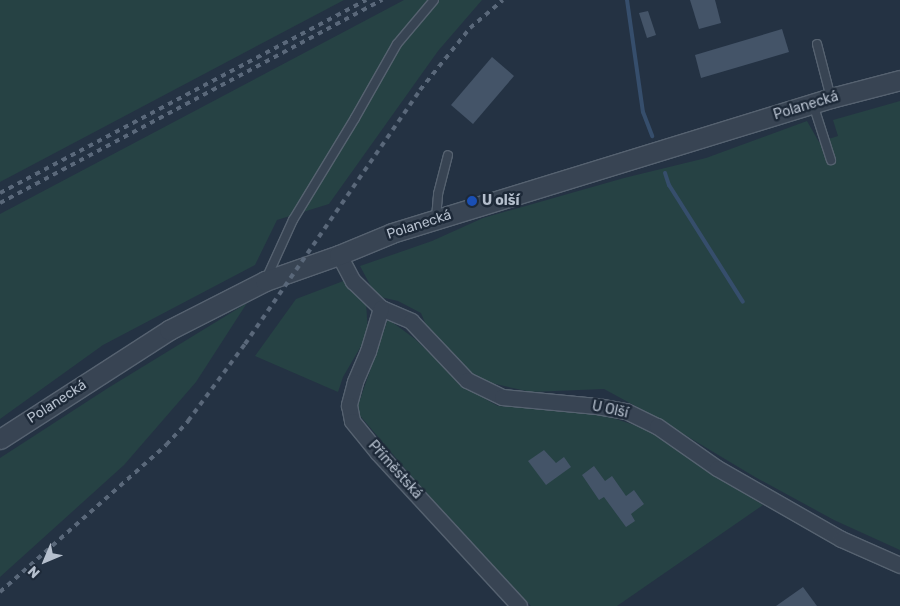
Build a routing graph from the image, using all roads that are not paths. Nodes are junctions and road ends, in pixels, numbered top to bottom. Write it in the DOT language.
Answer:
graph roads {
  1 [pos="434,0"];
  2 [pos="817,44"];
  3 [pos="900,80"];
  4 [pos="822,101"];
  5 [pos="448,155"];
  6 [pos="831,160"];
  7 [pos="436,220"];
  8 [pos="340,255"];
  9 [pos="265,281"];
  10 [pos="381,308"];
  11 [pos="0,439"];
  12 [pos="900,565"];
  13 [pos="519,606"];
  1 -- 9 [label="lane"];
  2 -- 4 [label="lane"];
  3 -- 4 [label="street, Polanecká"];
  4 -- 6 [label="lane"];
  4 -- 7 [label="street, Polanecká"];
  5 -- 7 [label="lane"];
  7 -- 8 [label="street, Polanecká"];
  8 -- 9 [label="street, Polanecká"];
  8 -- 10 [label="street, U Olší"];
  9 -- 11 [label="street, Polanecká"];
  10 -- 12 [label="street, U Olší"];
  10 -- 13 [label="street, Příměstská"];
}
